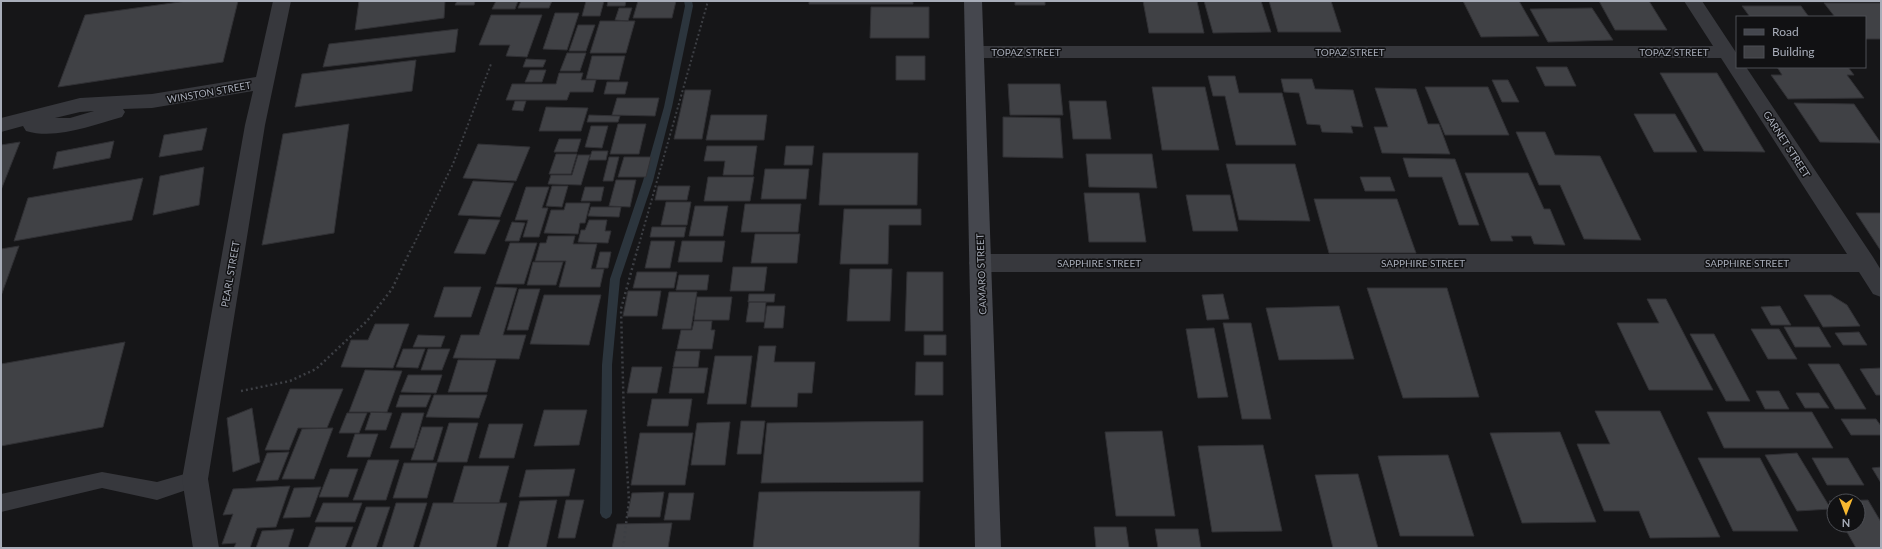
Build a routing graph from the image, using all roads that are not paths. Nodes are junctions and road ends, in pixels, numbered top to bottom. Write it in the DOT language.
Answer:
graph roads {
  1 [pos="282,1"];
  2 [pos="973,1"];
  3 [pos="1693,1"];
  4 [pos="975,52"];
  5 [pos="1726,52"];
  6 [pos="1736,67"];
  7 [pos="1737,68"];
  8 [pos="265,82"];
  9 [pos="1,126"];
  10 [pos="980,263"];
  11 [pos="1865,263"];
  12 [pos="1881,288"];
  13 [pos="195,479"];
  14 [pos="1,503"];
  15 [pos="206,548"];
  16 [pos="988,548"];
  1 -- 8 [label="street, PEARL STREET"];
  2 -- 4 [label="street, CAMARO STREET"];
  3 -- 5 [label="street, GARNET STREET"];
  4 -- 5 [label="street, TOPAZ STREET"];
  4 -- 10 [label="street, CAMARO STREET"];
  5 -- 6 [label="street, GARNET STREET"];
  7 -- 11 [label="street, GARNET STREET"];
  8 -- 9 [label="street, WINSTON STREET"];
  8 -- 13 [label="street, PEARL STREET"];
  10 -- 11 [label="street, SAPPHIRE STREET"];
  10 -- 16 [label="street, CAMARO STREET"];
  11 -- 12 [label="street, GARNET STREET"];
  13 -- 14 [label="lane"];
  13 -- 15 [label="street, PEARL STREET"];
}
